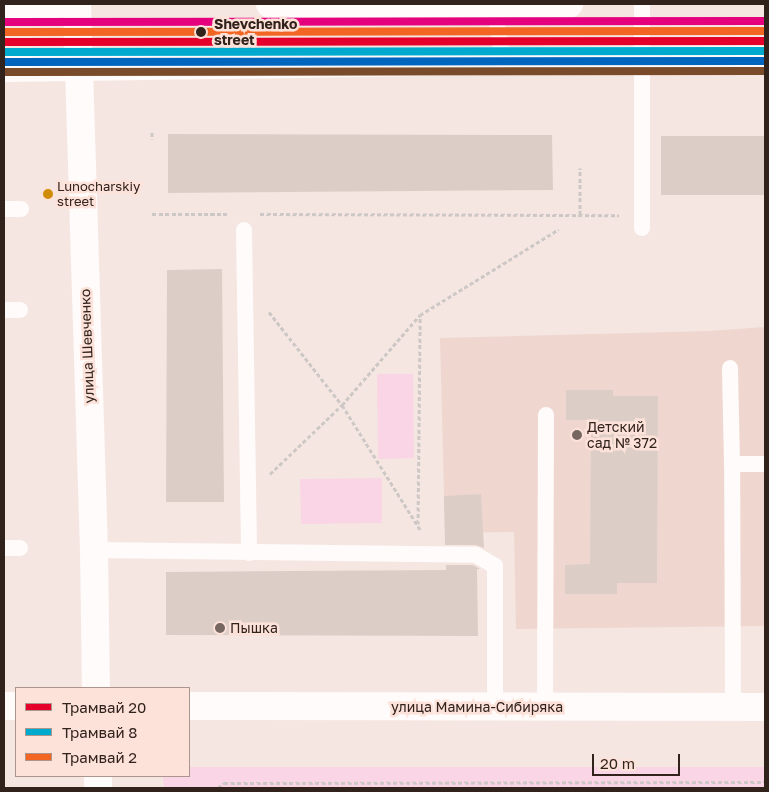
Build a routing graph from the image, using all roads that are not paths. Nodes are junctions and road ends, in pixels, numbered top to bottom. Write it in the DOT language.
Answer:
graph roads {
  1 [pos="58,4"];
  2 [pos="76,4"];
  3 [pos="270,4"];
  4 [pos="569,4"];
  5 [pos="642,4"];
  6 [pos="494,5"];
  7 [pos="4,8"];
  8 [pos="765,60"];
  9 [pos="503,61"];
  10 [pos="642,61"];
  11 [pos="79,67"];
  12 [pos="4,68"];
  13 [pos="4,209"];
  14 [pos="21,209"];
  15 [pos="642,228"];
  16 [pos="244,230"];
  17 [pos="4,310"];
  18 [pos="20,310"];
  19 [pos="730,368"];
  20 [pos="546,414"];
  21 [pos="732,464"];
  22 [pos="765,464"];
  23 [pos="94,550"];
  24 [pos="249,553"];
  25 [pos="96,687"];
  26 [pos="190,706"];
  27 [pos="495,707"];
  28 [pos="545,707"];
  29 [pos="733,707"];
  30 [pos="765,707"];
  1 -- 7 [label="main road"];
  2 -- 11 [label="main road, улица Шевченко"];
  3 -- 6 [label="main road"];
  4 -- 6 [label="main road"];
  5 -- 10 [label="lane"];
  6 -- 9 [label="lane"];
  8 -- 10 [label="main road"];
  9 -- 10 [label="main road"];
  9 -- 11 [label="main road"];
  10 -- 15 [label="lane"];
  11 -- 12 [label="main road"];
  11 -- 23 [label="main road, улица Шевченко"];
  13 -- 14 [label="lane"];
  16 -- 24 [label="lane"];
  17 -- 18 [label="lane"];
  19 -- 21 [label="lane"];
  20 -- 28 [label="lane"];
  21 -- 22 [label="lane"];
  21 -- 29 [label="lane"];
  23 -- 24 [label="lane"];
  23 -- 25 [label="main road, улица Шевченко"];
  24 -- 27 [label="lane"];
  26 -- 27 [label="main road, улица Мамина-Сибиряка"];
  27 -- 28 [label="main road, улица Мамина-Сибиряка"];
  28 -- 29 [label="main road, улица Мамина-Сибиряка"];
  29 -- 30 [label="main road, улица Мамина-Сибиряка"];
}
